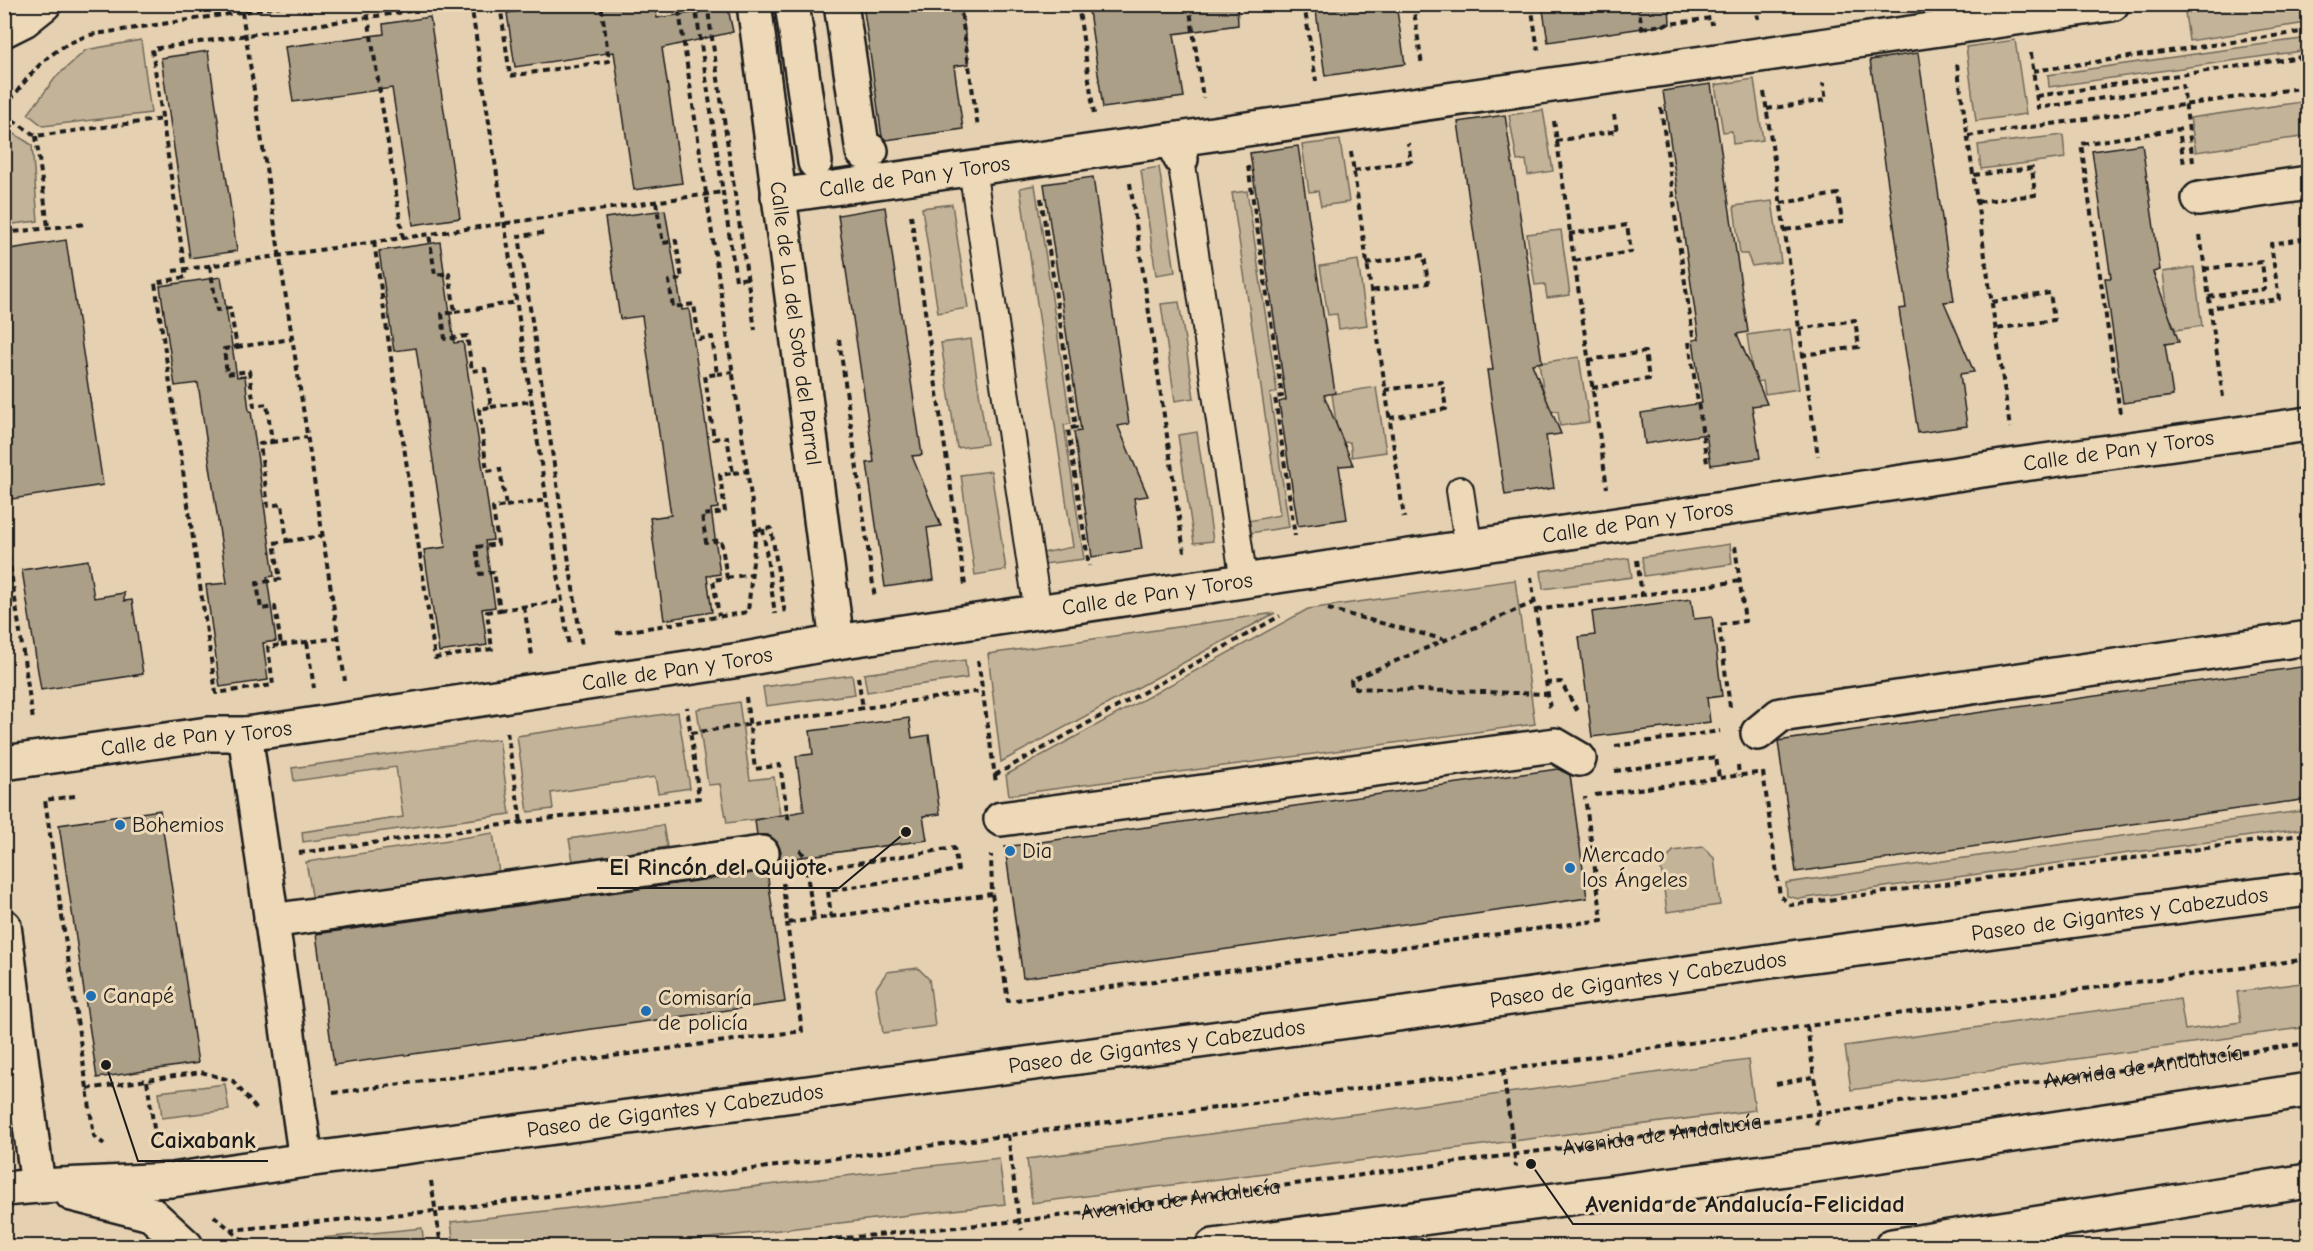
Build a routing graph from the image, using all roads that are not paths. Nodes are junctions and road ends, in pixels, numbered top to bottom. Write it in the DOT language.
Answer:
graph roads {
  1 [pos="44,4"];
  2 [pos="754,4"];
  3 [pos="792,4"];
  4 [pos="841,4"];
  5 [pos="2112,4"];
  6 [pos="4,30"];
  7 [pos="1176,149"];
  8 [pos="976,153"];
  9 [pos="2308,183"];
  10 [pos="2192,187"];
  11 [pos="778,196"];
  12 [pos="2308,424"];
  13 [pos="1460,490"];
  14 [pos="1469,549"];
  15 [pos="1244,582"];
  16 [pos="1038,613"];
  17 [pos="2308,638"];
  18 [pos="837,642"];
  19 [pos="1745,725"];
  20 [pos="245,734"];
  21 [pos="4,763"];
  22 [pos="1593,766"];
  23 [pos="1001,819"];
  24 [pos="762,853"];
  25 [pos="2308,889"];
  26 [pos="271,921"];
  27 [pos="4,926"];
  28 [pos="2308,1090"];
  29 [pos="306,1160"];
  30 [pos="2308,1181"];
  31 [pos="15,1189"];
  32 [pos="186,1246"];
  33 [pos="1214,1246"];
  34 [pos="1892,1246"];
  1 -- 6 [label="street"];
  2 -- 11 [label="street, Calle de La del Soto del Parral"];
  3 -- 4 [label="street"];
  5 -- 7 [label="street, Calle de Pan y Toros"];
  7 -- 8 [label="street, Calle de Pan y Toros"];
  7 -- 15 [label="lane"];
  8 -- 11 [label="street, Calle de Pan y Toros"];
  8 -- 16 [label="lane"];
  9 -- 10 [label="street"];
  11 -- 18 [label="street, Calle de La del Soto del Parral"];
  12 -- 14 [label="street, Calle de Pan y Toros"];
  13 -- 14 [label="lane"];
  14 -- 15 [label="street, Calle de Pan y Toros"];
  15 -- 16 [label="street, Calle de Pan y Toros"];
  16 -- 18 [label="street, Calle de Pan y Toros"];
  17 -- 19 [label="street"];
  18 -- 20 [label="street, Calle de Pan y Toros"];
  20 -- 21 [label="street, Calle de Pan y Toros"];
  20 -- 26 [label="street"];
  22 -- 23 [label="street"];
  24 -- 26 [label="street"];
  25 -- 29 [label="street, Paseo de Gigantes y Cabezudos"];
  26 -- 29 [label="street"];
  27 -- 31 [label="street"];
  28 -- 33 [label="street, Avenida de Andalucía"];
  29 -- 31 [label="street, Paseo de Gigantes y Cabezudos"];
  30 -- 34 [label="street"];
  31 -- 32 [label="street"];
}
